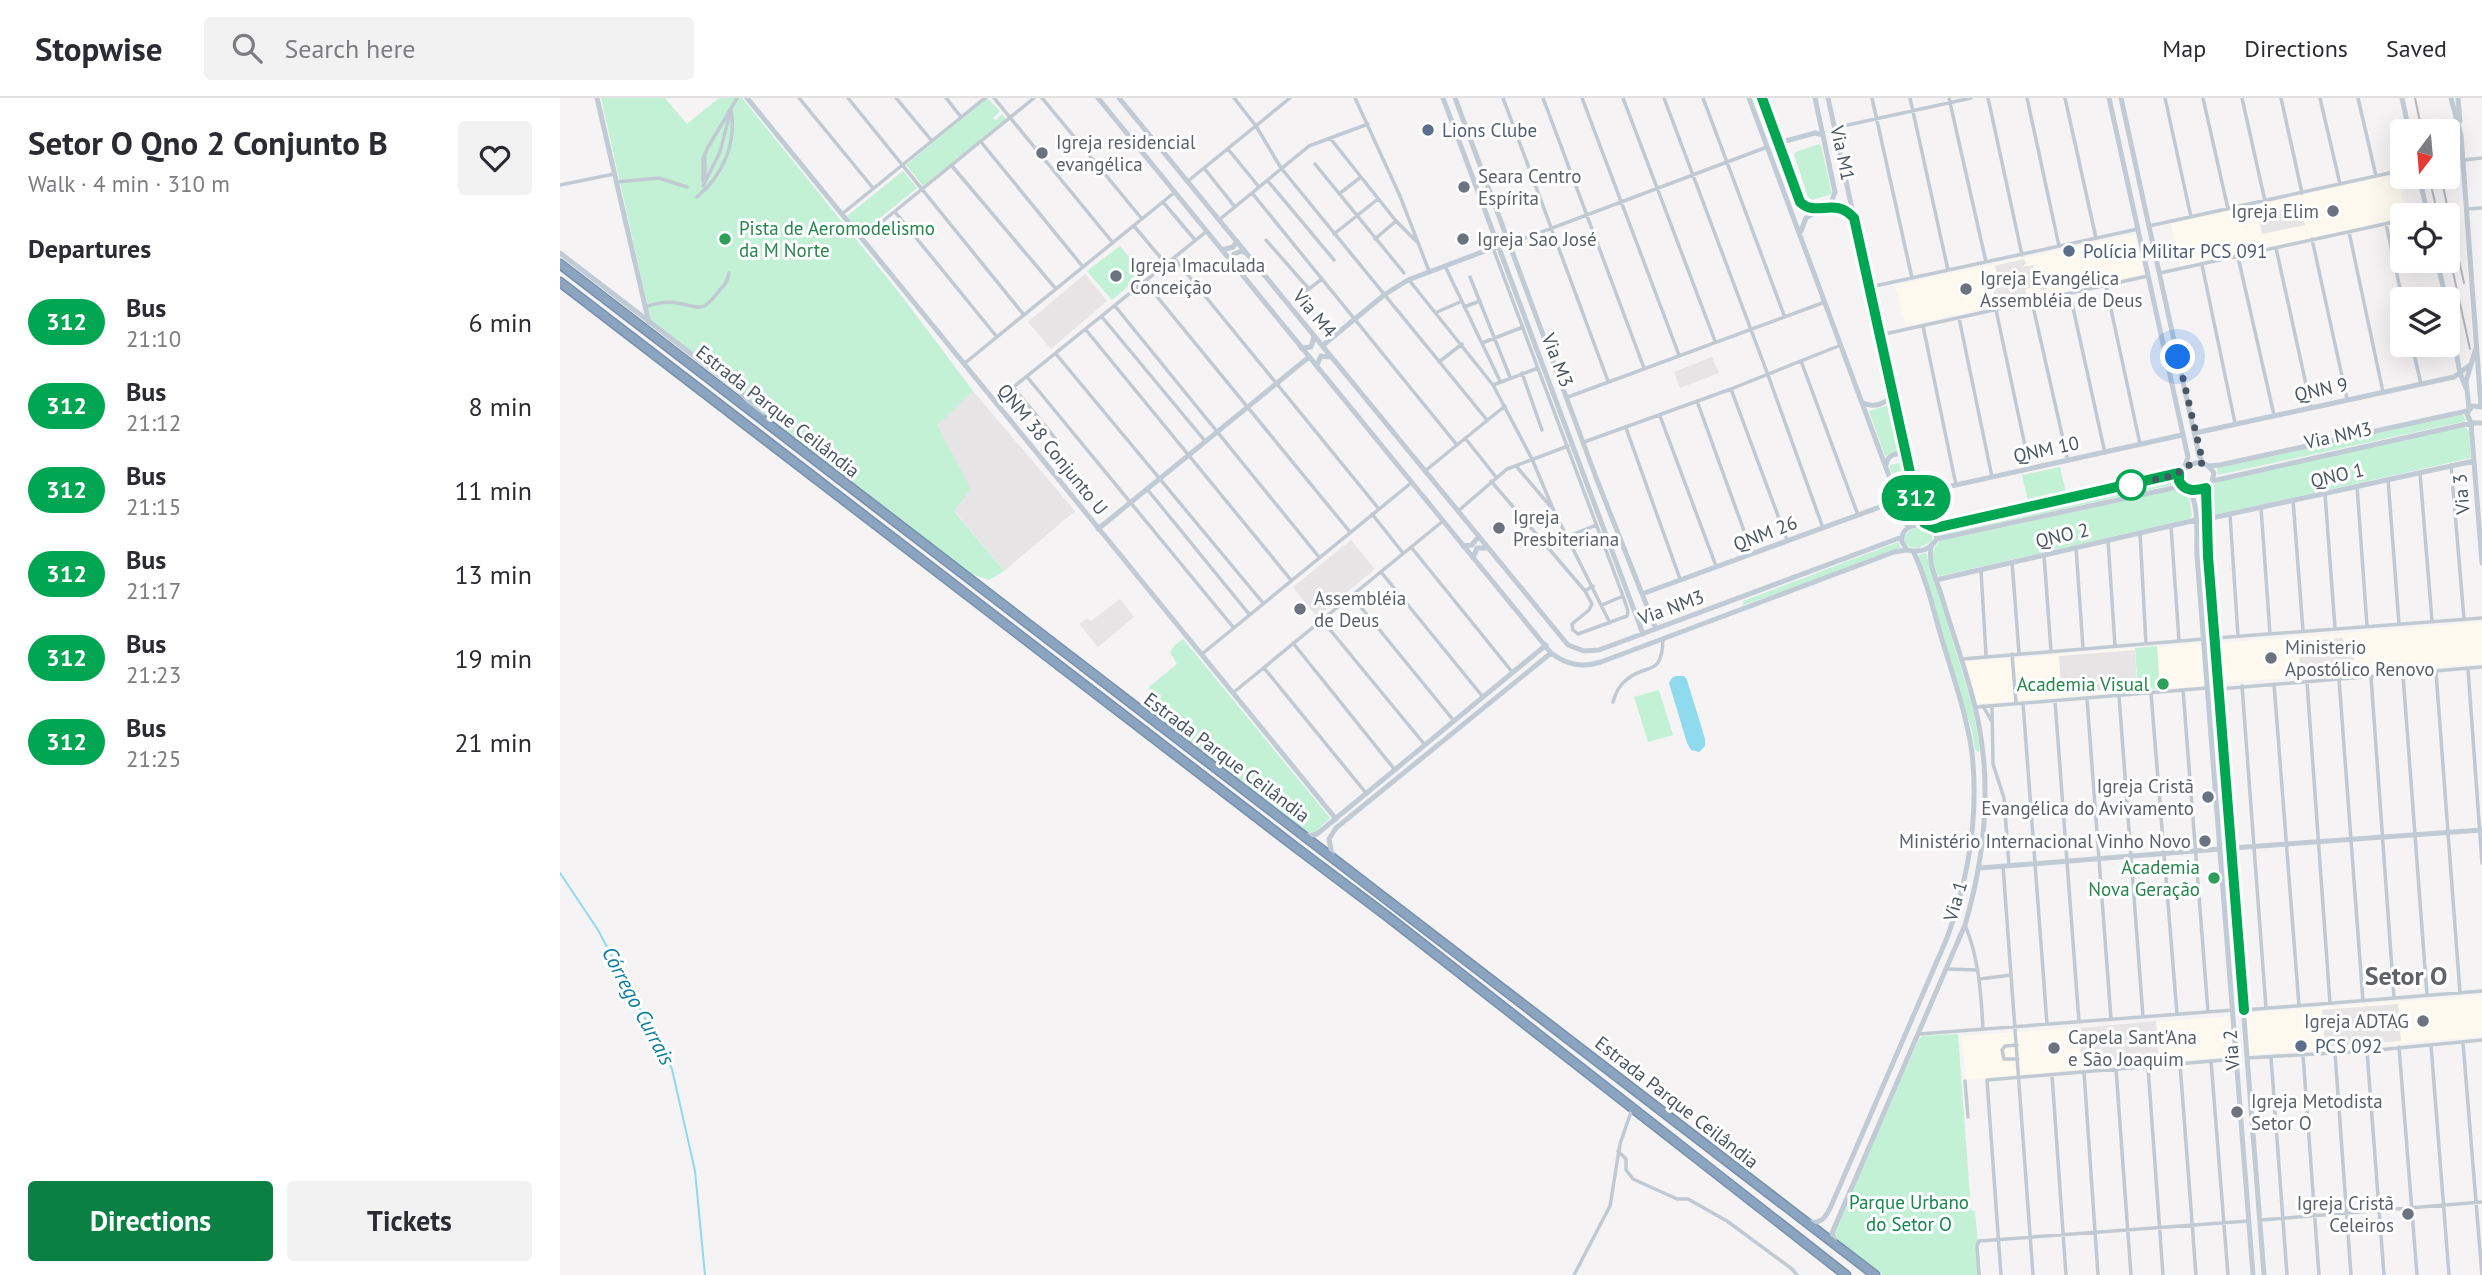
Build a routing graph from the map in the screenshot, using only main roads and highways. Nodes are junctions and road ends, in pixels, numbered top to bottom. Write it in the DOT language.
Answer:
graph roads {
  1 [pos="597,98"];
  2 [pos="747,98"];
  3 [pos="1098,98"];
  4 [pos="1119,98"];
  5 [pos="1455,98"];
  6 [pos="1749,98"];
  7 [pos="1762,98"];
  8 [pos="1815,98"];
  9 [pos="1828,98"];
  10 [pos="2109,98"];
  11 [pos="2121,98"];
  12 [pos="2402,98"];
  13 [pos="2451,98"];
  14 [pos="2458,98"];
  15 [pos="1444,101"];
  16 [pos="1129,110"];
  17 [pos="1114,117"];
  18 [pos="2406,119"];
  19 [pos="1141,125"];
  20 [pos="1821,126"];
  21 [pos="2116,131"];
  22 [pos="1127,133"];
  23 [pos="1469,133"];
  24 [pos="1815,133"];
  25 [pos="1823,135"];
  26 [pos="2461,135"];
  27 [pos="1778,144"];
  28 [pos="1826,148"];
  29 [pos="1844,172"];
  30 [pos="2137,173"];
  31 [pos="2129,191"];
  32 [pos="1482,202"];
  33 [pos="1823,208"];
  34 [pos="1854,218"];
  35 [pos="2149,225"];
  36 [pos="1505,230"];
  37 [pos="1801,236"];
  38 [pos="1237,242"];
  39 [pos="1496,247"];
  40 [pos="1224,252"];
  41 [pos="560,253"];
  42 [pos="1246,253"];
  43 [pos="1503,257"];
  44 [pos="1233,263"];
  45 [pos="560,264"];
  46 [pos="2147,273"];
  47 [pos="560,282"];
  48 [pos="1526,287"];
  49 [pos="642,296"];
  50 [pos="2168,314"];
  51 [pos="633,315"];
  52 [pos="649,323"];
  53 [pos="626,333"];
  54 [pos="2160,333"];
  55 [pos="645,337"];
  56 [pos="1314,337"];
  57 [pos="662,342"];
  58 [pos="2477,345"];
  59 [pos="1322,346"];
  60 [pos="1301,348"];
  61 [pos="654,354"];
  62 [pos="1309,357"];
  63 [pos="1331,357"];
  64 [pos="2458,357"];
  65 [pos="1540,359"];
  66 [pos="2459,360"];
  67 [pos="2470,365"];
  68 [pos="1317,368"];
  69 [pos="2480,370"];
  70 [pos="2457,375"];
  71 [pos="2183,379"];
  72 [pos="1564,388"];
  73 [pos="2466,388"];
  74 [pos="1892,393"];
  75 [pos="1863,403"];
  76 [pos="2482,407"];
  77 [pos="2468,410"];
  78 [pos="2471,423"];
  79 [pos="2482,423"];
  80 [pos="772,425"];
  81 [pos="2194,433"];
  82 [pos="2182,435"];
  83 [pos="2474,461"];
  84 [pos="1907,462"];
  85 [pos="2206,464"];
  86 [pos="1886,465"];
  87 [pos="2185,466"];
  88 [pos="2179,473"];
  89 [pos="1597,481"];
  90 [pos="2213,481"];
  91 [pos="1588,484"];
  92 [pos="2206,488"];
  93 [pos="2187,489"];
  94 [pos="2476,490"];
  95 [pos="1915,494"];
  96 [pos="1899,500"];
  97 [pos="2207,519"];
  98 [pos="2196,520"];
  99 [pos="1924,523"];
  100 [pos="2482,524"];
  101 [pos="1908,527"];
  102 [pos="1935,528"];
  103 [pos="1098,529"];
  104 [pos="1478,537"];
  105 [pos="1902,537"];
  106 [pos="1937,539"];
  107 [pos="2208,542"];
  108 [pos="2196,543"];
  109 [pos="1463,546"];
  110 [pos="1931,547"];
  111 [pos="2481,547"];
  112 [pos="1488,548"];
  113 [pos="929,549"];
  114 [pos="1910,550"];
  115 [pos="2197,556"];
  116 [pos="2208,556"];
  117 [pos="920,558"];
  118 [pos="1473,558"];
  119 [pos="2482,563"];
  120 [pos="1936,579"];
  121 [pos="1642,594"];
  122 [pos="1741,597"];
  123 [pos="1727,603"];
  124 [pos="1745,608"];
  125 [pos="1647,609"];
  126 [pos="1636,614"];
  127 [pos="1730,614"];
  128 [pos="1656,629"];
  129 [pos="1643,634"];
  130 [pos="1627,640"];
  131 [pos="1614,645"];
  132 [pos="1546,646"];
  133 [pos="1633,650"];
  134 [pos="1551,653"];
  135 [pos="1615,657"];
  136 [pos="1527,661"];
  137 [pos="1532,669"];
  138 [pos="1966,723"];
  139 [pos="1158,724"];
  140 [pos="1149,734"];
  141 [pos="2212,738"];
  142 [pos="2222,738"];
  143 [pos="1983,750"];
  144 [pos="2213,750"];
  145 [pos="2224,751"];
  146 [pos="1985,766"];
  147 [pos="1974,794"];
  148 [pos="1334,823"];
  149 [pos="2481,830"];
  150 [pos="1304,836"];
  151 [pos="2220,849"];
  152 [pos="2232,849"];
  153 [pos="1334,858"];
  154 [pos="1980,868"];
  155 [pos="1424,929"];
  156 [pos="2225,929"];
  157 [pos="2238,929"];
  158 [pos="1417,939"];
  159 [pos="2227,942"];
  160 [pos="2238,942"];
  161 [pos="1958,944"];
  162 [pos="1935,967"];
  163 [pos="1882,1088"];
  164 [pos="1894,1094"];
  165 [pos="1644,1098"];
  166 [pos="1632,1107"];
  167 [pos="2253,1128"];
  168 [pos="2241,1129"];
  169 [pos="2242,1141"];
  170 [pos="2254,1142"];
  171 [pos="1807,1222"];
  172 [pos="1836,1245"];
  173 [pos="1846,1275"];
  174 [pos="1875,1275"];
  175 [pos="2253,1275"];
  176 [pos="2264,1275"];
  1 -- 49 [label="main road"];
  2 -- 103 [label="main road, QNM 38 Conjunto U"];
  3 -- 17 [label="main road, Via M4"];
  4 -- 16 [label="main road, Via M4"];
  5 -- 23 [label="main road"];
  6 -- 37 [label="main road"];
  7 -- 27 [label="main road"];
  8 -- 20 [label="main road, Via M1"];
  9 -- 29 [label="main road"];
  10 -- 21 [label="main road"];
  11 -- 30 [label="main road"];
  12 -- 18 [label="main road"];
  13 -- 26 [label="main road"];
  14 -- 26 [label="main road"];
  15 -- 23 [label="main road"];
  15 -- 32 [label="main road, Via M3"];
  16 -- 17 [label="main road"];
  16 -- 19 [label="main road, Via M4"];
  17 -- 22 [label="main road, Via M4"];
  19 -- 22 [label="main road"];
  19 -- 38 [label="main road, Via M4"];
  20 -- 24 [label="main road"];
  20 -- 25 [label="main road, Via M1"];
  21 -- 30 [label="main road"];
  21 -- 31 [label="main road"];
  22 -- 40 [label="main road, Via M4"];
  23 -- 36 [label="main road"];
  24 -- 25 [label="main road"];
  24 -- 27 [label="main road"];
  25 -- 28 [label="main road, Via M1"];
  26 -- 58 [label="main road"];
  27 -- 33 [label="main road"];
  28 -- 29 [label="main road"];
  28 -- 33 [label="main road, Via M1"];
  29 -- 34 [label="main road"];
  30 -- 35 [label="main road"];
  31 -- 35 [label="main road"];
  31 -- 46 [label="main road"];
  32 -- 36 [label="main road"];
  32 -- 39 [label="main road, Via M3"];
  33 -- 34 [label="main road"];
  33 -- 37 [label="main road"];
  34 -- 74 [label="main road"];
  35 -- 50 [label="main road"];
  36 -- 48 [label="main road"];
  37 -- 75 [label="main road"];
  38 -- 40 [label="main road"];
  38 -- 42 [label="main road, Via M4"];
  39 -- 43 [label="main road, Via M3"];
  39 -- 59 [label="main road"];
  40 -- 44 [label="main road, Via M4"];
  41 -- 51 [label="main road"];
  42 -- 44 [label="main road"];
  42 -- 56 [label="main road, Via M4"];
  43 -- 48 [label="main road"];
  43 -- 65 [label="main road, Via M3"];
  44 -- 60 [label="main road, Via M4"];
  45 -- 51 [label="highway, Estrada Parque Ceilândia"];
  46 -- 50 [label="main road"];
  46 -- 54 [label="main road"];
  47 -- 53 [label="highway, Estrada Parque Ceilândia"];
  48 -- 72 [label="main road"];
  49 -- 51 [label="main road"];
  49 -- 52 [label="main road"];
  50 -- 71 [label="main road"];
  51 -- 52 [label="main road"];
  51 -- 55 [label="highway"];
  51 -- 57 [label="highway, Estrada Parque Ceilândia"];
  52 -- 80 [label="main road"];
  53 -- 55 [label="highway"];
  53 -- 61 [label="highway, Estrada Parque Ceilândia"];
  54 -- 71 [label="main road"];
  54 -- 82 [label="main road"];
  55 -- 57 [label="highway"];
  55 -- 61 [label="highway"];
  56 -- 59 [label="main road, Via M4"];
  56 -- 60 [label="main road"];
  57 -- 80 [label="highway, Estrada Parque Ceilândia"];
  58 -- 67 [label="main road"];
  58 -- 69 [label="main road"];
  59 -- 63 [label="main road, Via M4"];
  60 -- 62 [label="main road, Via M4"];
  61 -- 117 [label="highway, Estrada Parque Ceilândia"];
  62 -- 68 [label="main road, Via M4"];
  62 -- 103 [label="main road"];
  63 -- 68 [label="main road"];
  63 -- 104 [label="main road, Via M4"];
  64 -- 66 [label="main road"];
  65 -- 72 [label="main road"];
  65 -- 91 [label="main road, Via M3"];
  66 -- 67 [label="main road"];
  66 -- 70 [label="main road"];
  67 -- 69 [label="main road"];
  67 -- 70 [label="main road, QNN 9"];
  67 -- 73 [label="main road"];
  68 -- 109 [label="main road, Via M4"];
  69 -- 76 [label="main road"];
  70 -- 73 [label="main road"];
  70 -- 81 [label="main road, QNN 9"];
  71 -- 81 [label="main road"];
  72 -- 89 [label="main road, Via M3"];
  73 -- 77 [label="main road, Via 3"];
  74 -- 75 [label="main road"];
  74 -- 84 [label="main road"];
  75 -- 86 [label="main road"];
  76 -- 77 [label="main road, Via NM3"];
  77 -- 78 [label="main road, Via 3"];
  77 -- 85 [label="main road, Via NM3"];
  78 -- 79 [label="main road, Via NM3"];
  78 -- 83 [label="main road, Via 3"];
  78 -- 90 [label="main road, Via NM3"];
  80 -- 113 [label="highway, Estrada Parque Ceilândia"];
  81 -- 85 [label="main road"];
  82 -- 87 [label="main road"];
  82 -- 95 [label="main road, QNM 10"];
  83 -- 94 [label="main road, Via 3"];
  83 -- 97 [label="main road, QNO 1"];
  84 -- 86 [label="main road"];
  84 -- 95 [label="main road"];
  85 -- 87 [label="main road"];
  85 -- 90 [label="main road"];
  86 -- 96 [label="main road"];
  87 -- 88 [label="main road"];
  88 -- 93 [label="main road"];
  88 -- 102 [label="main road"];
  89 -- 91 [label="main road"];
  89 -- 121 [label="main road, Via M3"];
  90 -- 92 [label="main road"];
  91 -- 126 [label="main road, Via M3"];
  92 -- 93 [label="main road"];
  92 -- 97 [label="main road, Via 2"];
  93 -- 98 [label="main road, Via 2"];
  93 -- 106 [label="main road"];
  94 -- 100 [label="main road"];
  94 -- 111 [label="main road, Via 3"];
  95 -- 99 [label="main road"];
  96 -- 101 [label="main road"];
  96 -- 121 [label="main road, QNM 26"];
  97 -- 107 [label="main road, Via 2"];
  98 -- 108 [label="main road, Via 2"];
  98 -- 120 [label="main road, QNO 2"];
  99 -- 101 [label="main road"];
  99 -- 102 [label="main road"];
  101 -- 105 [label="main road"];
  102 -- 106 [label="main road"];
  103 -- 148 [label="main road, QNM 38 Conjunto U"];
  104 -- 109 [label="main road"];
  104 -- 112 [label="main road, Via M4"];
  105 -- 114 [label="main road"];
  105 -- 122 [label="main road, Via NM3"];
  106 -- 110 [label="main road"];
  107 -- 108 [label="main road"];
  107 -- 116 [label="main road, Via 2"];
  108 -- 115 [label="main road, Via 2"];
  109 -- 118 [label="main road, Via M4"];
  110 -- 114 [label="main road"];
  110 -- 120 [label="main road, Via 1"];
  111 -- 119 [label="main road, Via 3"];
  112 -- 118 [label="main road"];
  112 -- 131 [label="main road, Via NM3"];
  113 -- 117 [label="highway"];
  113 -- 139 [label="highway, Estrada Parque Ceilândia"];
  114 -- 124 [label="main road, Via NM3"];
  114 -- 138 [label="main road, Via 1"];
  115 -- 116 [label="main road"];
  115 -- 141 [label="main road, Via 2"];
  116 -- 142 [label="main road, Via 2"];
  117 -- 140 [label="highway, Estrada Parque Ceilândia"];
  118 -- 132 [label="main road, Via M4"];
  120 -- 143 [label="main road, Via 1"];
  121 -- 125 [label="main road"];
  122 -- 123 [label="main road, Via NM3"];
  122 -- 124 [label="main road"];
  123 -- 127 [label="main road"];
  123 -- 128 [label="main road, Via NM3"];
  124 -- 127 [label="main road, Via NM3"];
  125 -- 126 [label="main road"];
  125 -- 128 [label="main road"];
  126 -- 129 [label="main road, Via M3"];
  127 -- 133 [label="main road, Via NM3"];
  128 -- 129 [label="main road, Via NM3"];
  129 -- 130 [label="main road, Via NM3"];
  130 -- 131 [label="main road, Via NM3"];
  130 -- 133 [label="main road"];
  131 -- 135 [label="main road"];
  132 -- 134 [label="main road"];
  132 -- 136 [label="main road"];
  133 -- 135 [label="main road, Via NM3"];
  134 -- 135 [label="main road, Via NM3"];
  134 -- 137 [label="main road"];
  136 -- 137 [label="main road"];
  136 -- 148 [label="main road"];
  137 -- 148 [label="main road"];
  138 -- 143 [label="main road"];
  138 -- 147 [label="main road, Via 1"];
  139 -- 140 [label="highway"];
  139 -- 150 [label="highway, Estrada Parque Ceilândia"];
  140 -- 158 [label="highway, Estrada Parque Ceilândia"];
  141 -- 142 [label="main road"];
  141 -- 144 [label="main road, Via 2"];
  142 -- 145 [label="main road, Via 2"];
  143 -- 146 [label="main road, Via 1"];
  144 -- 145 [label="main road"];
  144 -- 151 [label="main road, Via 2"];
  145 -- 152 [label="main road, Via 2"];
  146 -- 147 [label="main road"];
  146 -- 154 [label="main road, Via 1"];
  147 -- 162 [label="main road, Via 1"];
  148 -- 150 [label="main road"];
  148 -- 153 [label="main road"];
  149 -- 152 [label="main road"];
  150 -- 153 [label="highway, Estrada Parque Ceilândia"];
  151 -- 154 [label="main road"];
  151 -- 156 [label="main road, Via 2"];
  152 -- 157 [label="main road, Via 2"];
  153 -- 155 [label="highway, Estrada Parque Ceilândia"];
  154 -- 161 [label="main road, Via 1"];
  155 -- 158 [label="highway"];
  155 -- 165 [label="highway, Estrada Parque Ceilândia"];
  156 -- 157 [label="main road"];
  156 -- 159 [label="main road, Via 2"];
  157 -- 160 [label="main road, Via 2"];
  158 -- 166 [label="highway, Estrada Parque Ceilândia"];
  159 -- 160 [label="main road"];
  159 -- 168 [label="main road, Via 2"];
  160 -- 167 [label="main road, Via 2"];
  161 -- 162 [label="main road"];
  161 -- 164 [label="main road, Via 1"];
  162 -- 163 [label="main road, Via 1"];
  163 -- 164 [label="main road"];
  163 -- 171 [label="main road, Via 1"];
  164 -- 172 [label="main road, Via 1"];
  165 -- 166 [label="highway"];
  165 -- 171 [label="highway, Estrada Parque Ceilândia"];
  166 -- 173 [label="highway, Estrada Parque Ceilândia"];
  167 -- 168 [label="main road"];
  167 -- 170 [label="main road, Via 2"];
  168 -- 169 [label="main road, Via 2"];
  169 -- 170 [label="main road"];
  169 -- 175 [label="main road, Via 2"];
  170 -- 176 [label="main road, Via 2"];
  171 -- 172 [label="highway, Estrada Parque Ceilândia"];
  172 -- 174 [label="highway, Estrada Parque Ceilândia"];
}
